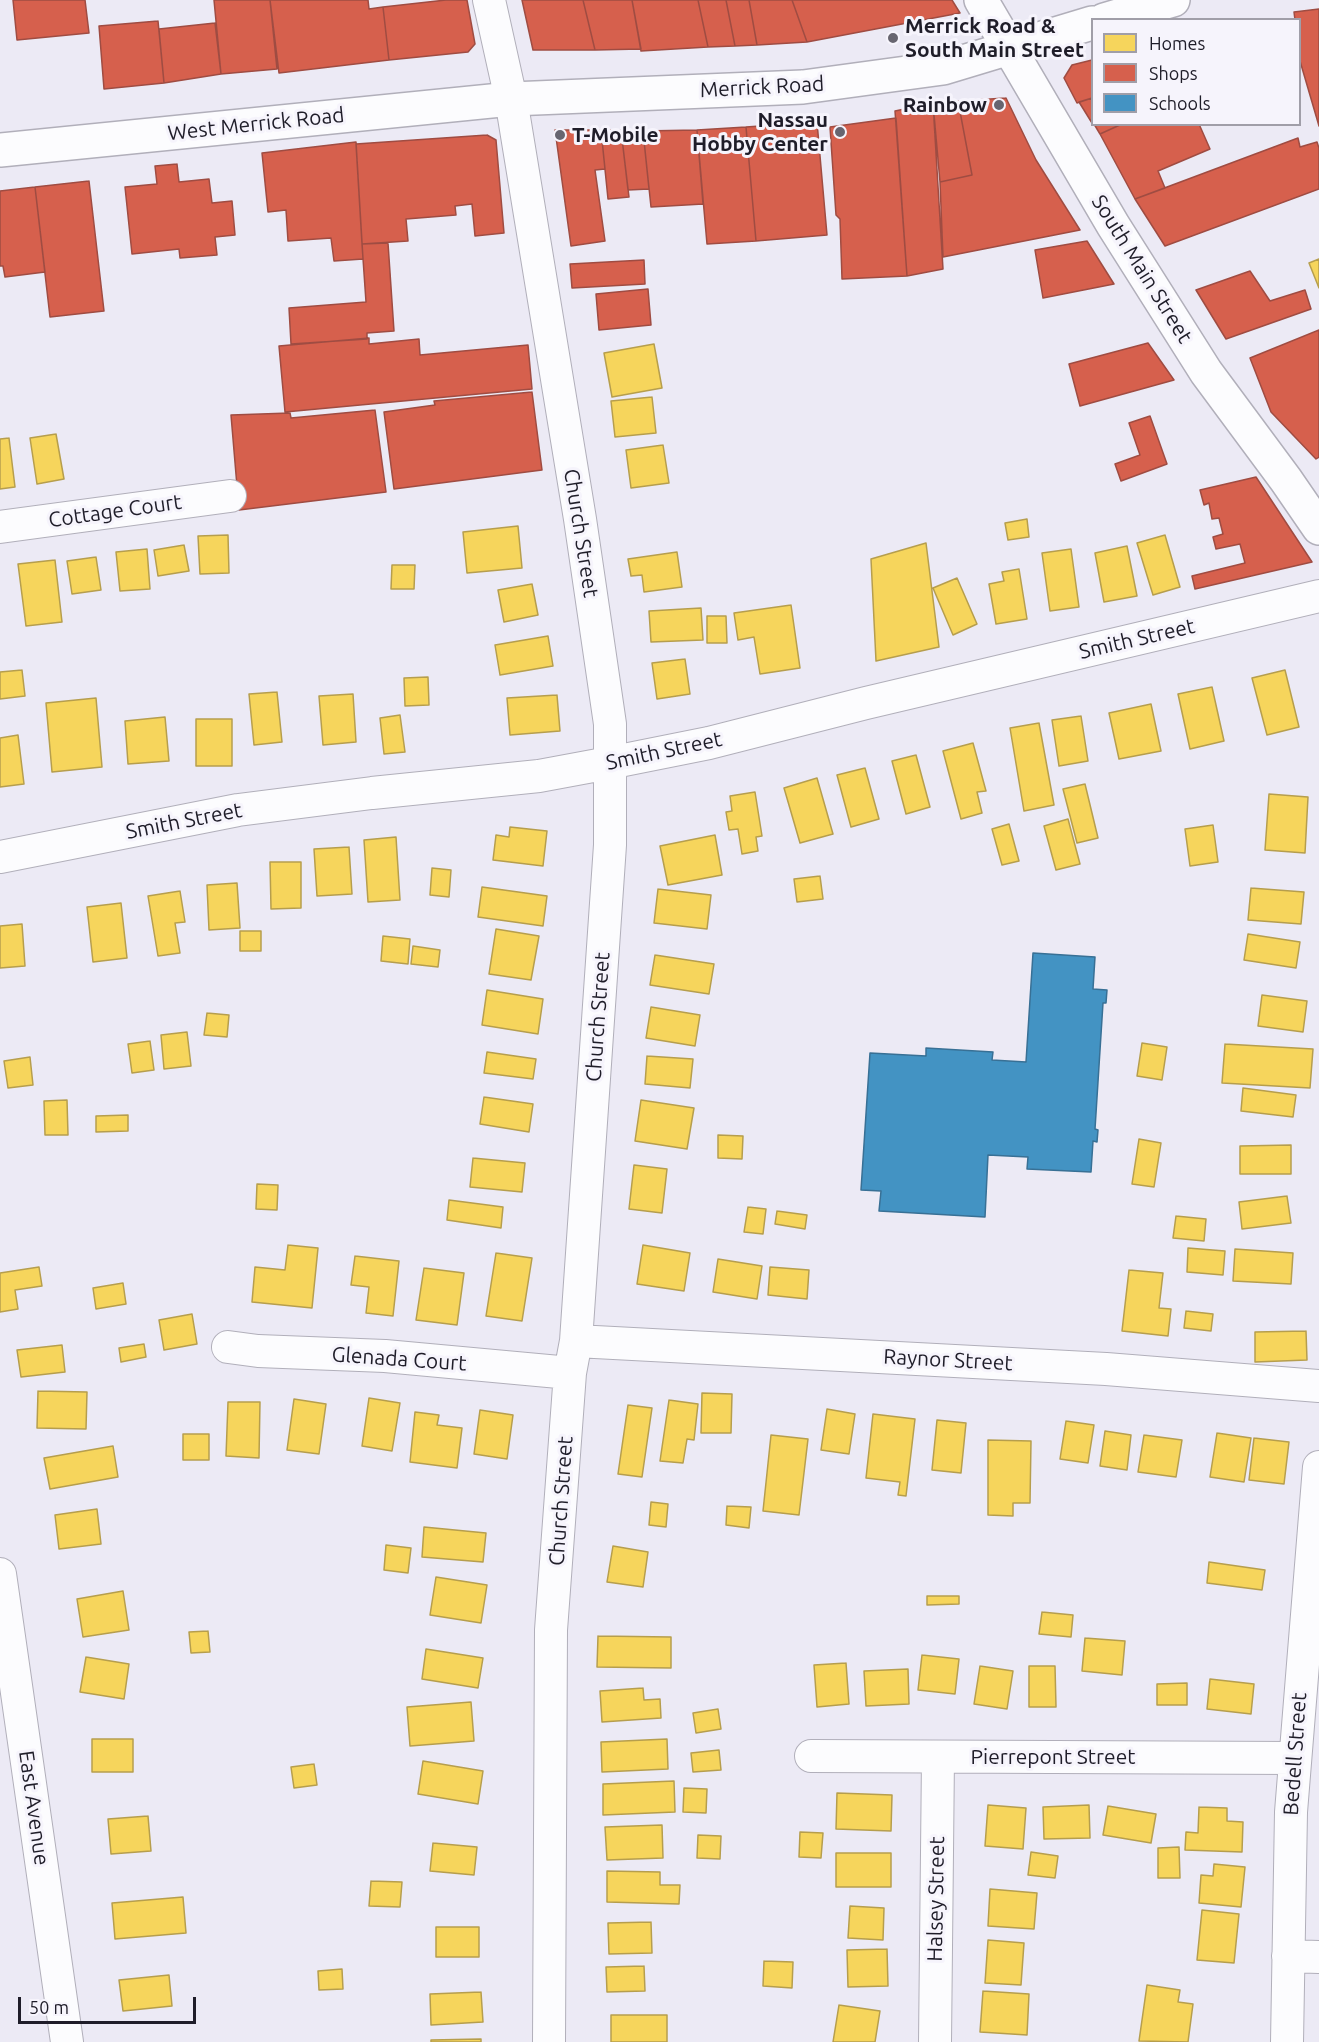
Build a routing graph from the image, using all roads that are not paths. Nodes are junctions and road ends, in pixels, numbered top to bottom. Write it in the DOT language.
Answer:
graph roads {
  1 [pos="489,0"];
  2 [pos="981,0"];
  3 [pos="1173,0"];
  4 [pos="1111,18"];
  5 [pos="1091,23"];
  6 [pos="1008,47"];
  7 [pos="512,99"];
  8 [pos="0,150"];
  9 [pos="230,496"];
  10 [pos="0,527"];
  11 [pos="1319,528"];
  12 [pos="1319,596"];
  13 [pos="609,763"];
  14 [pos="0,857"];
  15 [pos="576,1341"];
  16 [pos="228,1347"];
  17 [pos="570,1373"];
  18 [pos="1319,1386"];
  19 [pos="1319,1467"];
  20 [pos="0,1574"];
  21 [pos="810,1756"];
  22 [pos="938,1757"];
  23 [pos="1295,1758"];
  24 [pos="1288,1956"];
  25 [pos="1319,1957"];
  26 [pos="67,2042"];
  27 [pos="549,2042"];
  28 [pos="935,2042"];
  29 [pos="1287,2042"];
  1 -- 7 [label="street, Church Street"];
  2 -- 6 [label="main road, South Main Street"];
  3 -- 4 [label="main road"];
  5 -- 6 [label="main road, Merrick Road"];
  6 -- 7 [label="main road, Merrick Road"];
  6 -- 11 [label="main road, South Main Street"];
  7 -- 8 [label="main road, West Merrick Road"];
  7 -- 13 [label="street, Church Street"];
  9 -- 10 [label="street, Cottage Court"];
  12 -- 13 [label="street, Smith Street"];
  13 -- 14 [label="street, Smith Street"];
  13 -- 15 [label="street, Church Street"];
  15 -- 17 [label="street, Church Street"];
  15 -- 18 [label="street, Raynor Street"];
  16 -- 17 [label="street, Glenada Court"];
  17 -- 27 [label="street, Church Street"];
  19 -- 23 [label="street, Bedell Street"];
  20 -- 26 [label="street, East Avenue"];
  21 -- 22 [label="street, Pierrepont Street"];
  22 -- 23 [label="street, Pierrepont Street"];
  22 -- 28 [label="street, Halsey Street"];
  23 -- 24 [label="street, Bedell Street"];
  24 -- 25 [label="street"];
  24 -- 29 [label="street, Bedell Street"];
}
